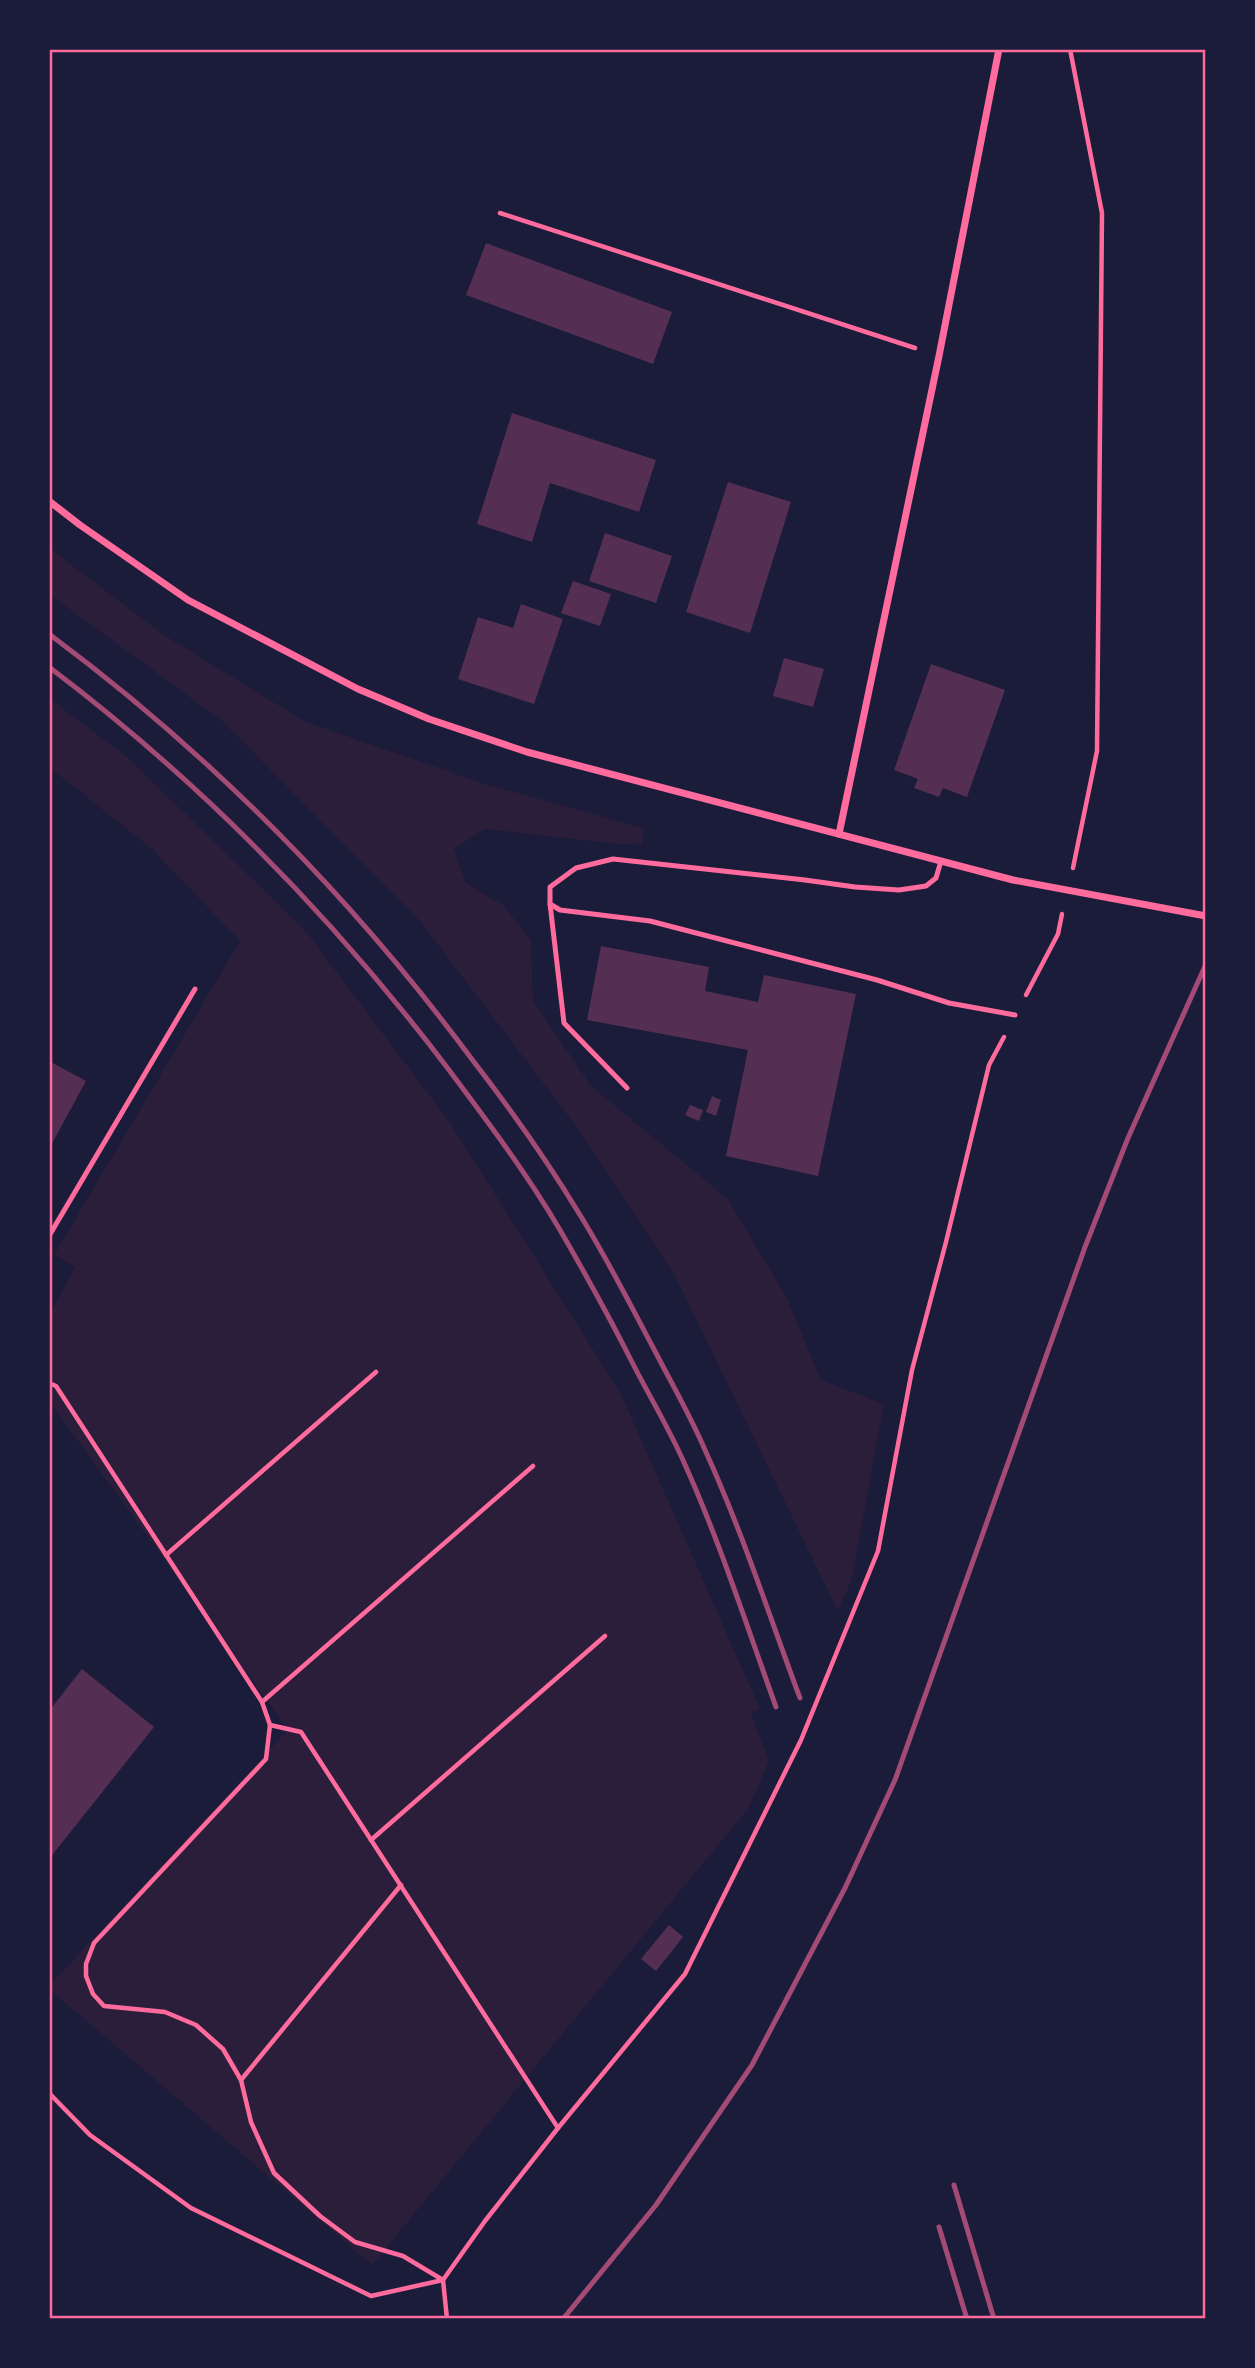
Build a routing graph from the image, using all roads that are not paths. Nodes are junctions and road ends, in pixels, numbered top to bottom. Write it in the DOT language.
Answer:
graph roads {
  1 [pos="999,49"];
  2 [pos="49,500"];
  3 [pos="839,834"];
  4 [pos="941,861"];
  5 [pos="550,904"];
  6 [pos="1206,916"];
  7 [pos="195,989"];
  8 [pos="1015,1015"];
  9 [pos="627,1087"];
  10 [pos="49,1236"];
  1 -- 3 [label="street"];
  2 -- 3 [label="street"];
  3 -- 4 [label="street"];
  4 -- 5 [label="lane"];
  4 -- 6 [label="street"];
  5 -- 8 [label="lane"];
  5 -- 9 [label="lane"];
  7 -- 10 [label="lane"];
}
